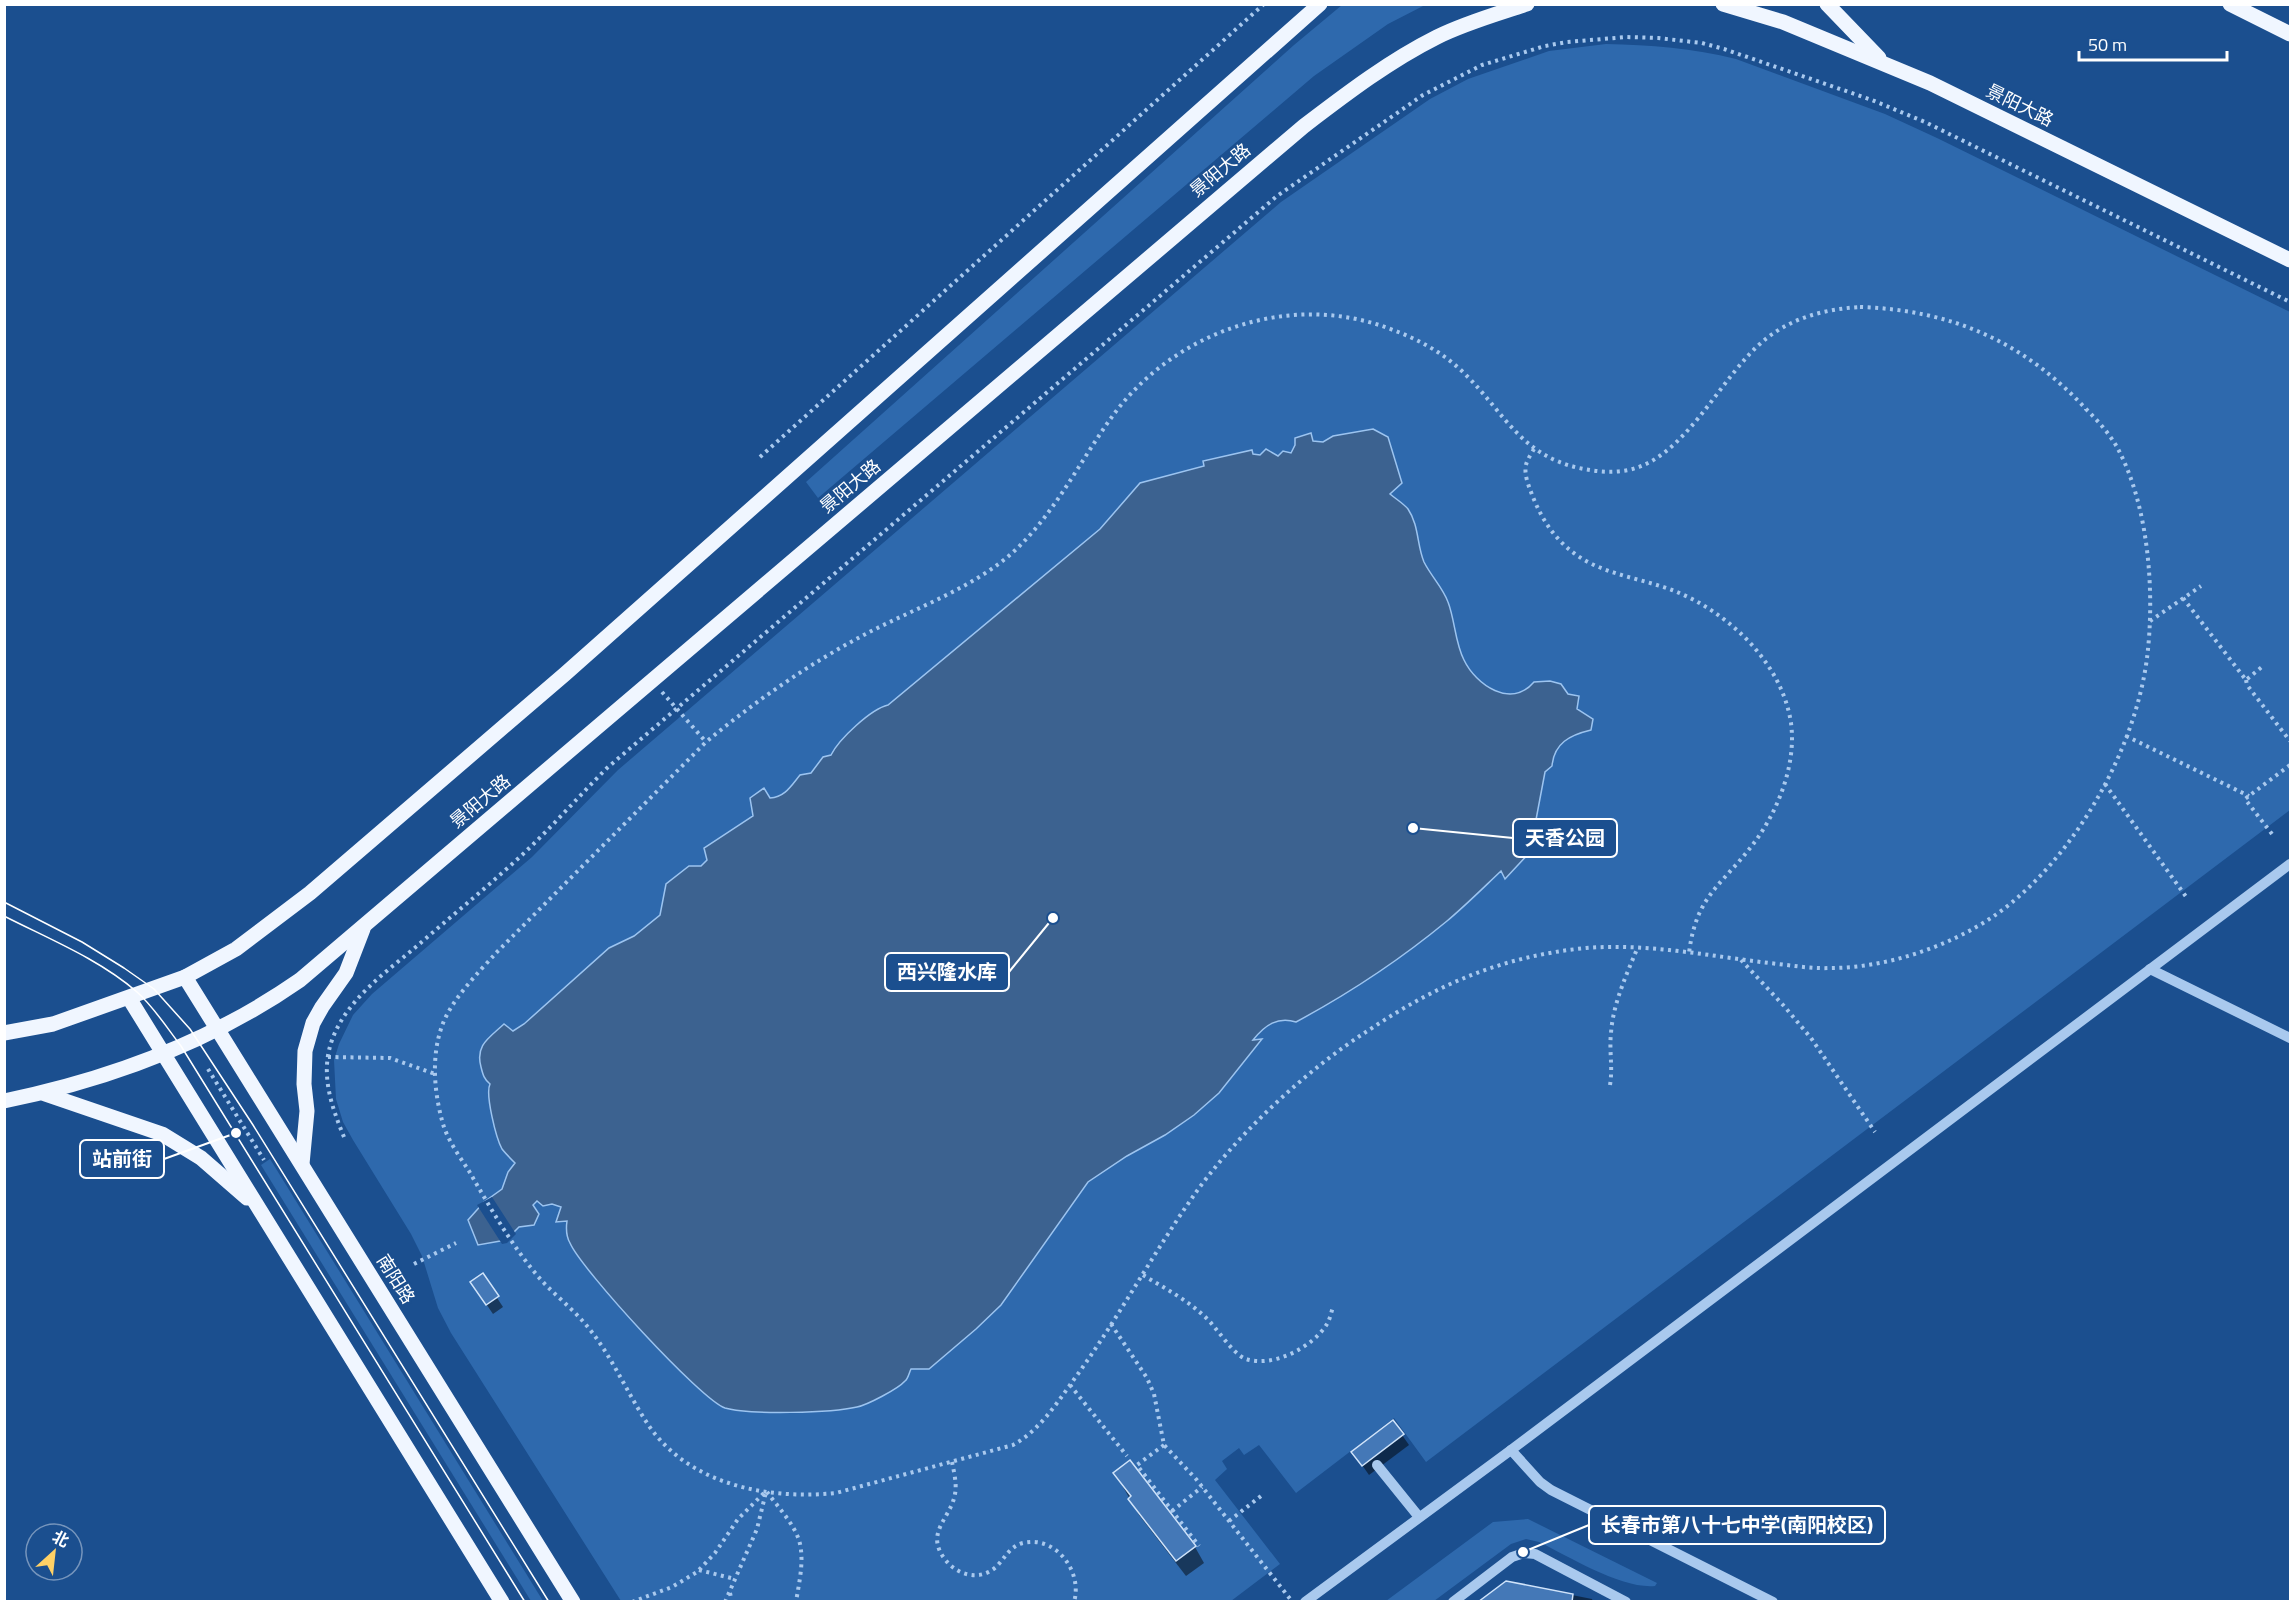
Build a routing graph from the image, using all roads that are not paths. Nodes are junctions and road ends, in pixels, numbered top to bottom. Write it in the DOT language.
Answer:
graph roads {
  1 [pos="1320,4"];
  2 [pos="1527,4"];
  3 [pos="1723,4"];
  4 [pos="1827,4"];
  5 [pos="2230,4"];
  6 [pos="2290,34"];
  7 [pos="1884,64"];
  8 [pos="2290,260"];
  9 [pos="2290,864"];
  10 [pos="364,926"];
  11 [pos="2150,969"];
  12 [pos="185,977"];
  13 [pos="129,998"];
  14 [pos="219,1031"];
  15 [pos="4,1033"];
  16 [pos="2290,1038"];
  17 [pos="164,1054"];
  18 [pos="42,1093"];
  19 [pos="4,1101"];
  20 [pos="302,1164"];
  21 [pos="259,1208"];
  22 [pos="1511,1450"];
  23 [pos="1377,1466"];
  24 [pos="1419,1517"];
  25 [pos="502,1602"];
  26 [pos="573,1602"];
  27 [pos="1305,1602"];
  28 [pos="1453,1602"];
  29 [pos="1626,1602"];
  30 [pos="1773,1602"];
  1 -- 12 [label="main road"];
  2 -- 10 [label="main road, 景阳大路"];
  3 -- 7 [label="main road, 景阳大路"];
  4 -- 7 [label="main road"];
  5 -- 6 [label="main road"];
  7 -- 8 [label="main road, 景阳大路"];
  9 -- 11 [label="street"];
  10 -- 14 [label="main road, 景阳大路"];
  10 -- 20 [label="main road"];
  11 -- 16 [label="street"];
  11 -- 22 [label="street"];
  12 -- 13 [label="main road"];
  12 -- 14 [label="main road, 南阳路"];
  13 -- 15 [label="main road"];
  13 -- 17 [label="main road"];
  14 -- 17 [label="main road, 景阳大路"];
  14 -- 20 [label="main road, 南阳路"];
  17 -- 18 [label="main road, 景阳大路"];
  17 -- 21 [label="main road"];
  18 -- 19 [label="main road, 景阳大路"];
  18 -- 21 [label="main road"];
  20 -- 26 [label="main road, 南阳路"];
  21 -- 25 [label="main road"];
  22 -- 24 [label="street"];
  22 -- 30 [label="street"];
  23 -- 24 [label="street"];
  24 -- 27 [label="street"];
  28 -- 29 [label="street"];
}
